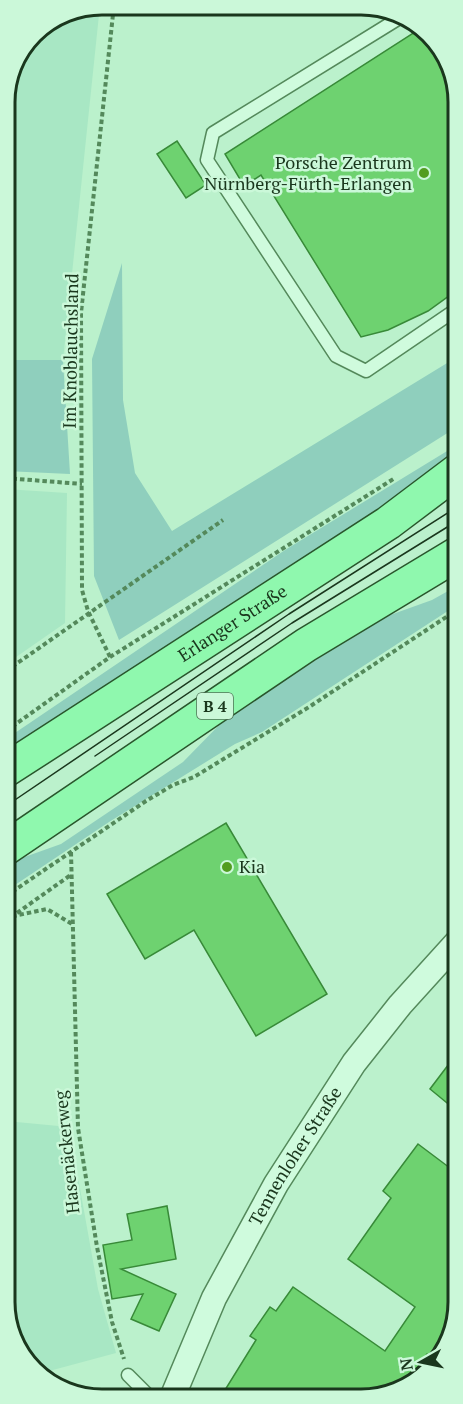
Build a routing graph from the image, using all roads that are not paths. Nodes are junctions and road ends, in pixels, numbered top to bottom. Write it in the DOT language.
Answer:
graph roads {
  1 [pos="392,21"];
  2 [pos="448,315"];
  3 [pos="448,478"];
  4 [pos="448,559"];
  5 [pos="15,764"];
  6 [pos="15,843"];
  7 [pos="448,952"];
  8 [pos="128,1375"];
  9 [pos="142,1389"];
  10 [pos="176,1389"];
  1 -- 2 [label="lane"];
  3 -- 5 [label="main road, Erlanger Straße"];
  4 -- 6 [label="main road, B 4"];
  7 -- 10 [label="street, Tennenloher Straße"];
  8 -- 9 [label="lane"];
}
